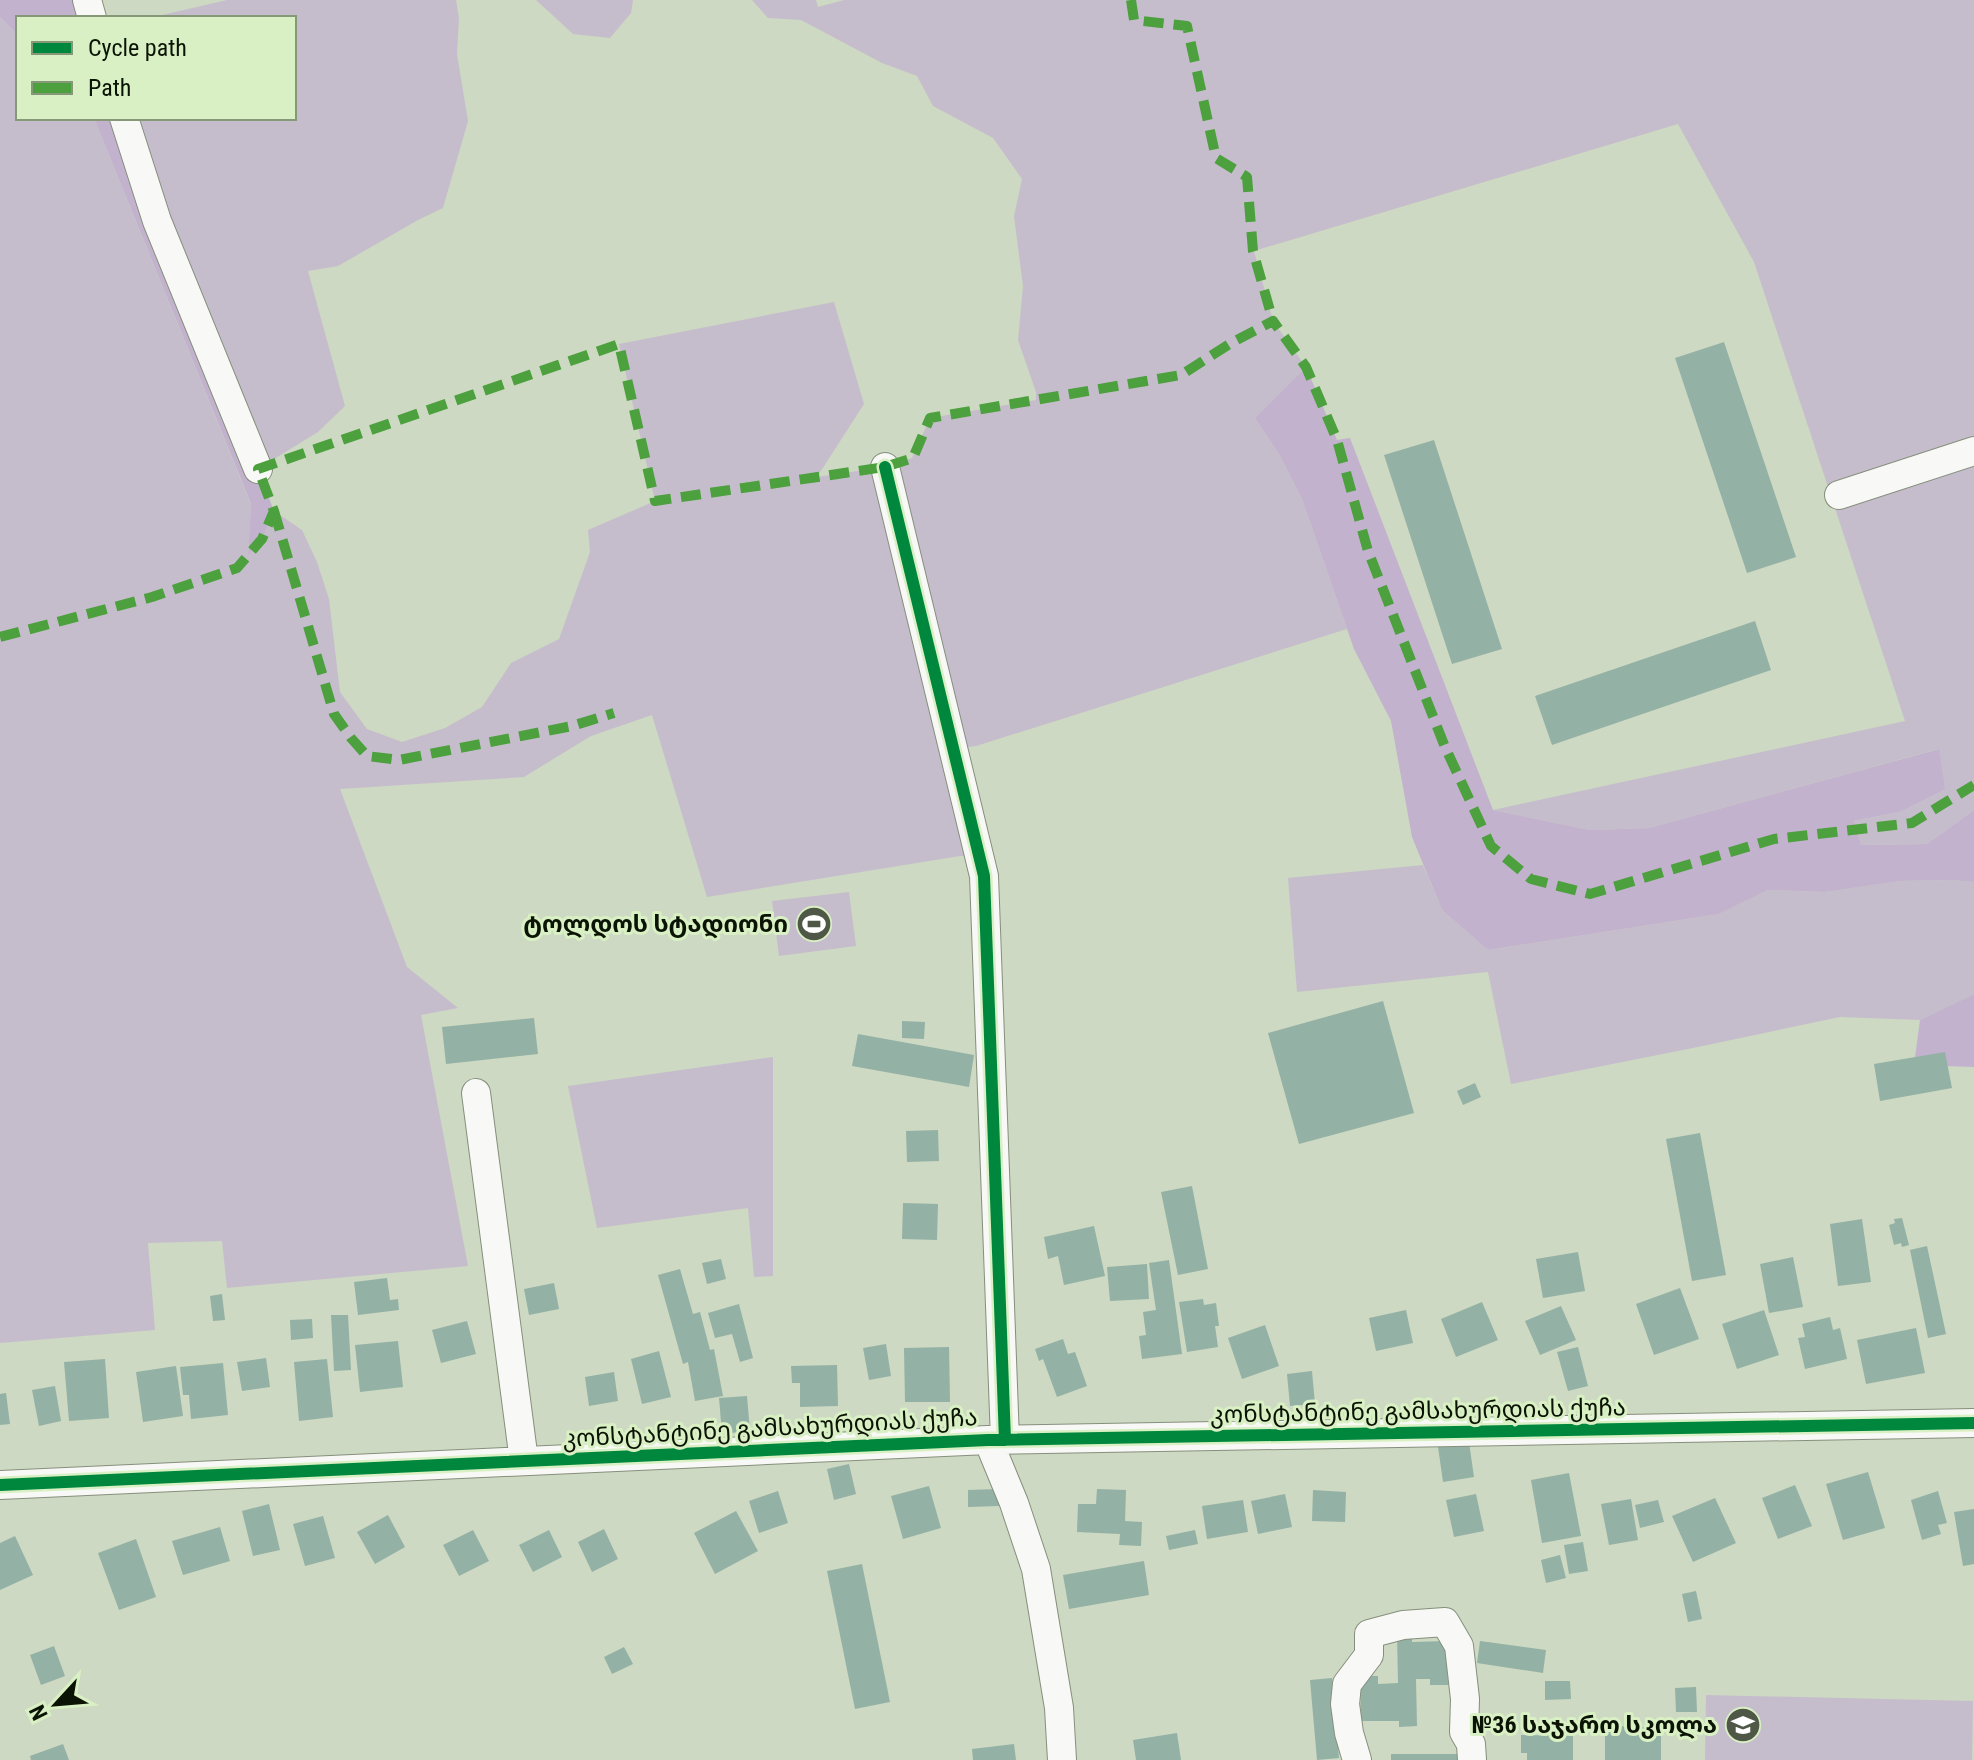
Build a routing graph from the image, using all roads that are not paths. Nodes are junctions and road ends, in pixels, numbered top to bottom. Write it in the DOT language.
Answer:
graph roads {
  1 [pos="125,120"];
  2 [pos="1974,451"];
  3 [pos="885,467"];
  4 [pos="258,469"];
  5 [pos="1839,495"];
  6 [pos="476,1093"];
  7 [pos="1974,1423"];
  8 [pos="996,1440"];
  9 [pos="524,1461"];
  10 [pos="0,1485"];
  11 [pos="1062,1760"];
  12 [pos="1357,1760"];
  13 [pos="1472,1760"];
  1 -- 4 [label="street"];
  2 -- 5 [label="street"];
  3 -- 8 [label="street"];
  6 -- 9 [label="street"];
  7 -- 8 [label="street, კონსტანტინე გამსახურდიას ქუჩა"];
  8 -- 9 [label="street, კონსტანტინე გამსახურდიას ქუჩა"];
  8 -- 11 [label="street"];
  9 -- 10 [label="street, კონსტანტინე გამსახურდიას ქუჩა"];
  12 -- 13 [label="street"];
}
